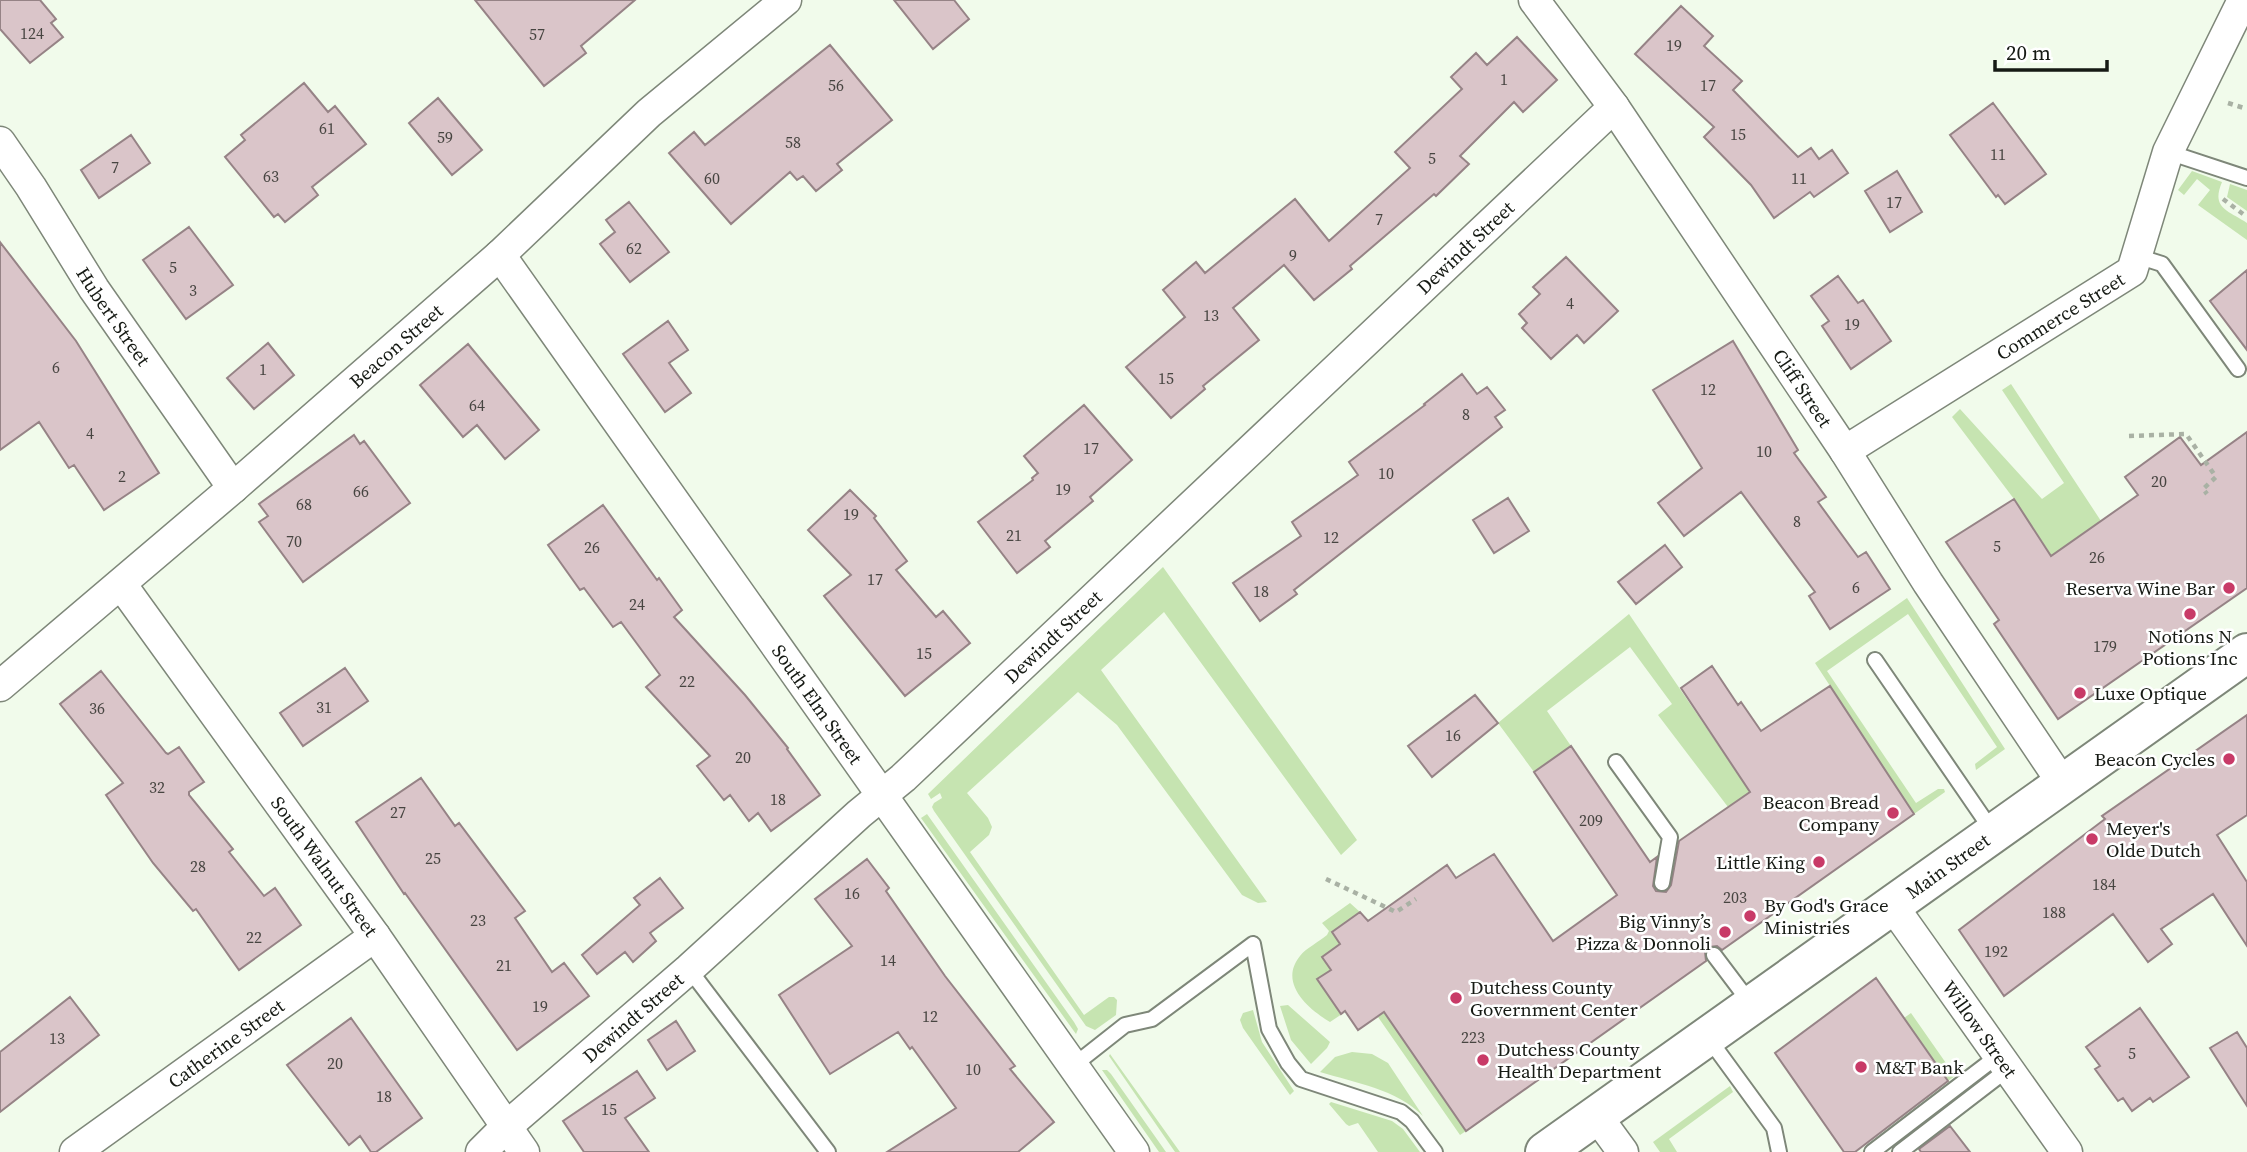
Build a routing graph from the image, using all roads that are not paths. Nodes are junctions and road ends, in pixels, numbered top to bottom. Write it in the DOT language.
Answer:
graph roads {
  1 [pos="786,0"];
  2 [pos="1534,0"];
  3 [pos="2243,0"];
  4 [pos="1614,107"];
  5 [pos="0,142"];
  6 [pos="2168,152"];
  7 [pos="2247,178"];
  8 [pos="499,255"];
  9 [pos="2137,256"];
  10 [pos="2238,369"];
  11 [pos="1845,451"];
  12 [pos="233,488"];
  13 [pos="121,584"];
  14 [pos="2247,653"];
  15 [pos="1875,660"];
  16 [pos="0,686"];
  17 [pos="1616,762"];
  18 [pos="2063,784"];
  19 [pos="881,795"];
  20 [pos="1994,834"];
  21 [pos="1661,883"];
  22 [pos="1892,905"];
  23 [pos="375,936"];
  24 [pos="1714,955"];
  25 [pos="689,970"];
  26 [pos="1752,1005"];
  27 [pos="1708,1037"];
  28 [pos="2004,1062"];
  29 [pos="1073,1066"];
  30 [pos="1597,1115"];
  31 [pos="506,1127"];
  32 [pos="75,1152"];
  33 [pos="481,1152"];
  34 [pos="524,1152"];
  35 [pos="828,1152"];
  36 [pos="1134,1152"];
  37 [pos="1435,1152"];
  38 [pos="1545,1152"];
  39 [pos="1623,1152"];
  40 [pos="1779,1152"];
  41 [pos="1872,1152"];
  42 [pos="1900,1152"];
  43 [pos="2067,1152"];
  1 -- 8 [label="street, Beacon Street"];
  2 -- 4 [label="street, Cliff Street"];
  3 -- 6 [label="street, Commerce Street"];
  4 -- 11 [label="street, Cliff Street"];
  4 -- 19 [label="street, Dewindt Street"];
  5 -- 12 [label="street, Hubert Street"];
  6 -- 7 [label="lane"];
  6 -- 9 [label="street, Commerce Street"];
  8 -- 12 [label="street, Beacon Street"];
  8 -- 19 [label="street, South Elm Street"];
  9 -- 10 [label="lane"];
  9 -- 11 [label="street, Commerce Street"];
  11 -- 18 [label="street, Cliff Street"];
  12 -- 13 [label="street, Beacon Street"];
  13 -- 16 [label="street, Beacon Street"];
  13 -- 23 [label="street, South Walnut Street"];
  14 -- 18 [label="main road, Main Street"];
  15 -- 20 [label="lane"];
  17 -- 21 [label="lane"];
  18 -- 20 [label="main road, Main Street"];
  19 -- 25 [label="street, Dewindt Street"];
  19 -- 29 [label="street, South Elm Street"];
  20 -- 22 [label="main road, Main Street"];
  22 -- 26 [label="main road, Main Street"];
  22 -- 28 [label="street, Willow Street"];
  23 -- 31 [label="street, South Walnut Street"];
  23 -- 32 [label="street, Catherine Street"];
  24 -- 26 [label="lane"];
  25 -- 31 [label="street, Dewindt Street"];
  25 -- 35 [label="lane"];
  26 -- 27 [label="main road, Main Street"];
  27 -- 30 [label="main road, Main Street"];
  27 -- 40 [label="lane"];
  28 -- 41 [label="lane"];
  28 -- 42 [label="lane"];
  28 -- 43 [label="street, Willow Street"];
  29 -- 36 [label="street, South Elm Street"];
  29 -- 37 [label="lane"];
  30 -- 38 [label="main road, Main Street"];
  30 -- 39 [label="street"];
  31 -- 33 [label="street, Dewindt Street"];
  31 -- 34 [label="street, South Walnut Street"];
}
